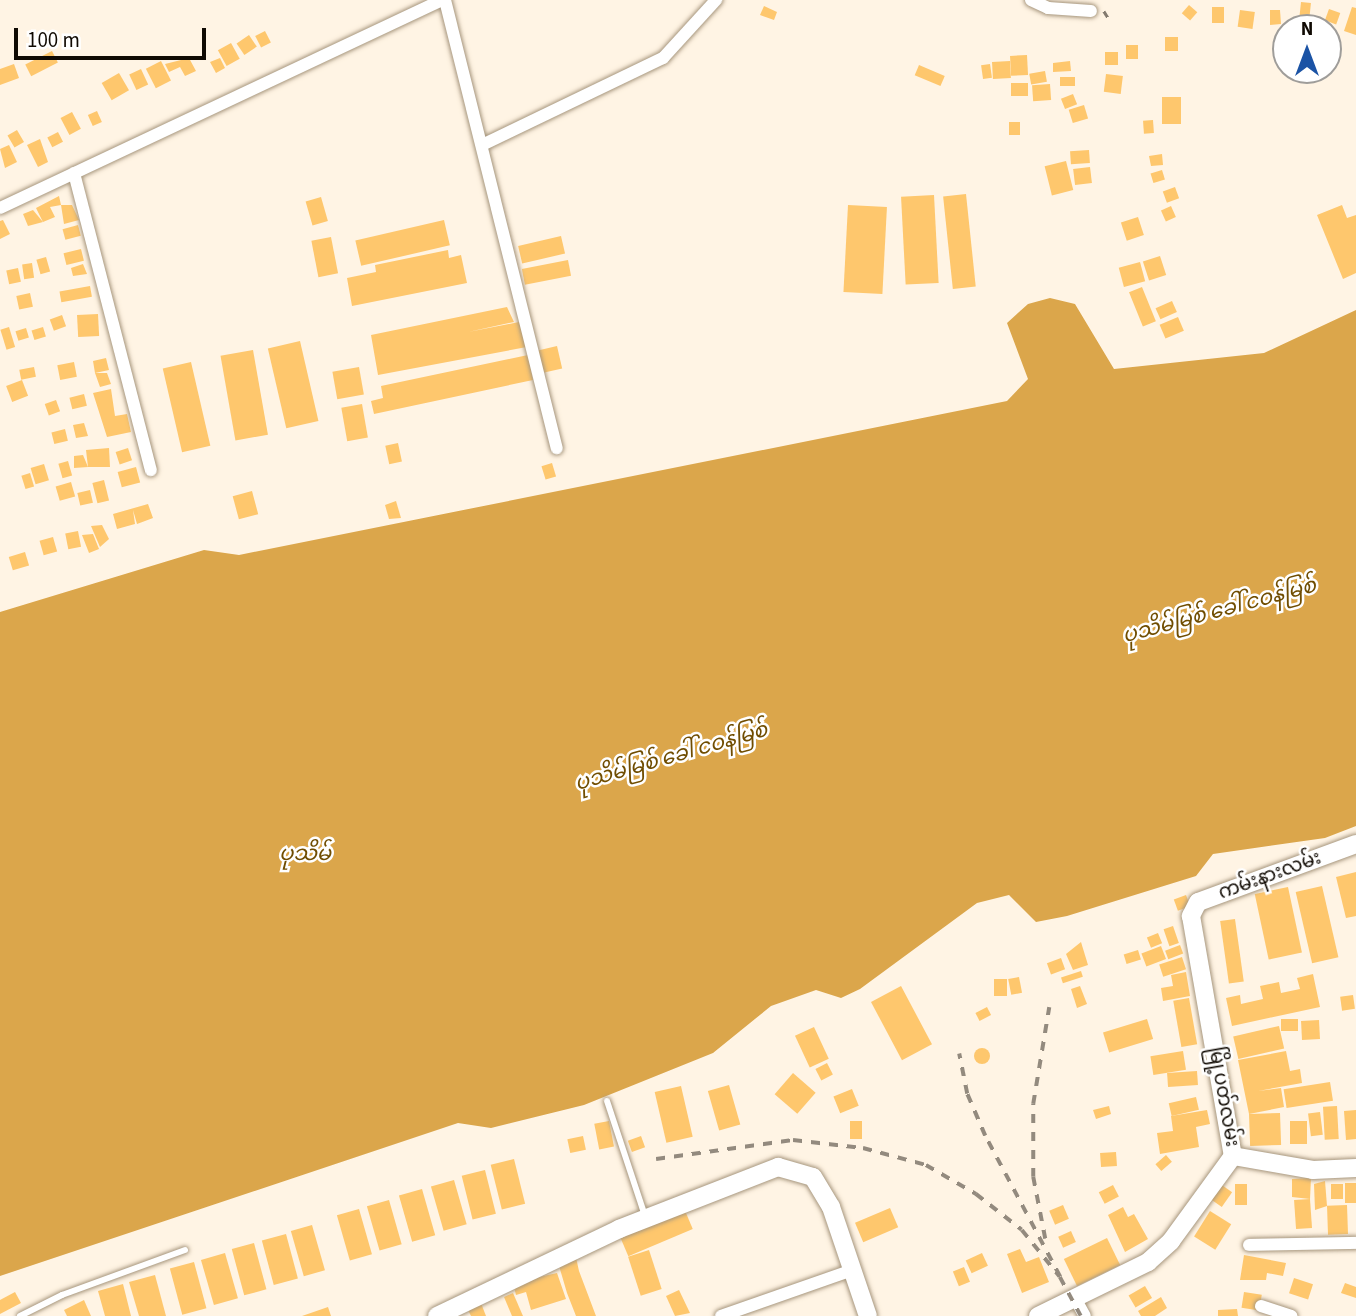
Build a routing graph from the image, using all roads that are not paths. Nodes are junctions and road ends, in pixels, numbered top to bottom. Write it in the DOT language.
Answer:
graph roads {
  1 [pos="444,0"];
  2 [pos="716,0"];
  3 [pos="1031,0"];
  4 [pos="1091,11"];
  5 [pos="482,145"];
  6 [pos="74,173"];
  7 [pos="0,208"];
  8 [pos="557,448"];
  9 [pos="151,470"];
  10 [pos="1356,844"];
  11 [pos="1191,916"];
  12 [pos="607,1101"];
  13 [pos="1233,1156"];
  14 [pos="1356,1168"];
  15 [pos="646,1218"];
  16 [pos="1356,1243"];
  17 [pos="1249,1245"];
  18 [pos="185,1250"];
  19 [pos="852,1270"];
  20 [pos="1261,1306"];
  21 [pos="1080,1308"];
  22 [pos="20,1316"];
  23 [pos="437,1316"];
  24 [pos="721,1316"];
  25 [pos="868,1316"];
  26 [pos="1038,1316"];
  27 [pos="1291,1316"];
  1 -- 5 [label="street"];
  1 -- 6 [label="street"];
  2 -- 5 [label="street"];
  3 -- 4 [label="street"];
  5 -- 8 [label="street"];
  6 -- 7 [label="street"];
  6 -- 9 [label="street"];
  10 -- 11 [label="street, ကမ်းနားလမ်း"];
  11 -- 13 [label="street, မြို့ပတ်လမ်း"];
  12 -- 15 [label="lane"];
  13 -- 14 [label="street, မြို့ပတ်လမ်း"];
  13 -- 21 [label="street"];
  15 -- 19 [label="street"];
  15 -- 23 [label="street"];
  16 -- 17 [label="street"];
  18 -- 22 [label="lane"];
  19 -- 24 [label="street"];
  19 -- 25 [label="street"];
  20 -- 27 [label="street"];
  21 -- 26 [label="street"];
}
